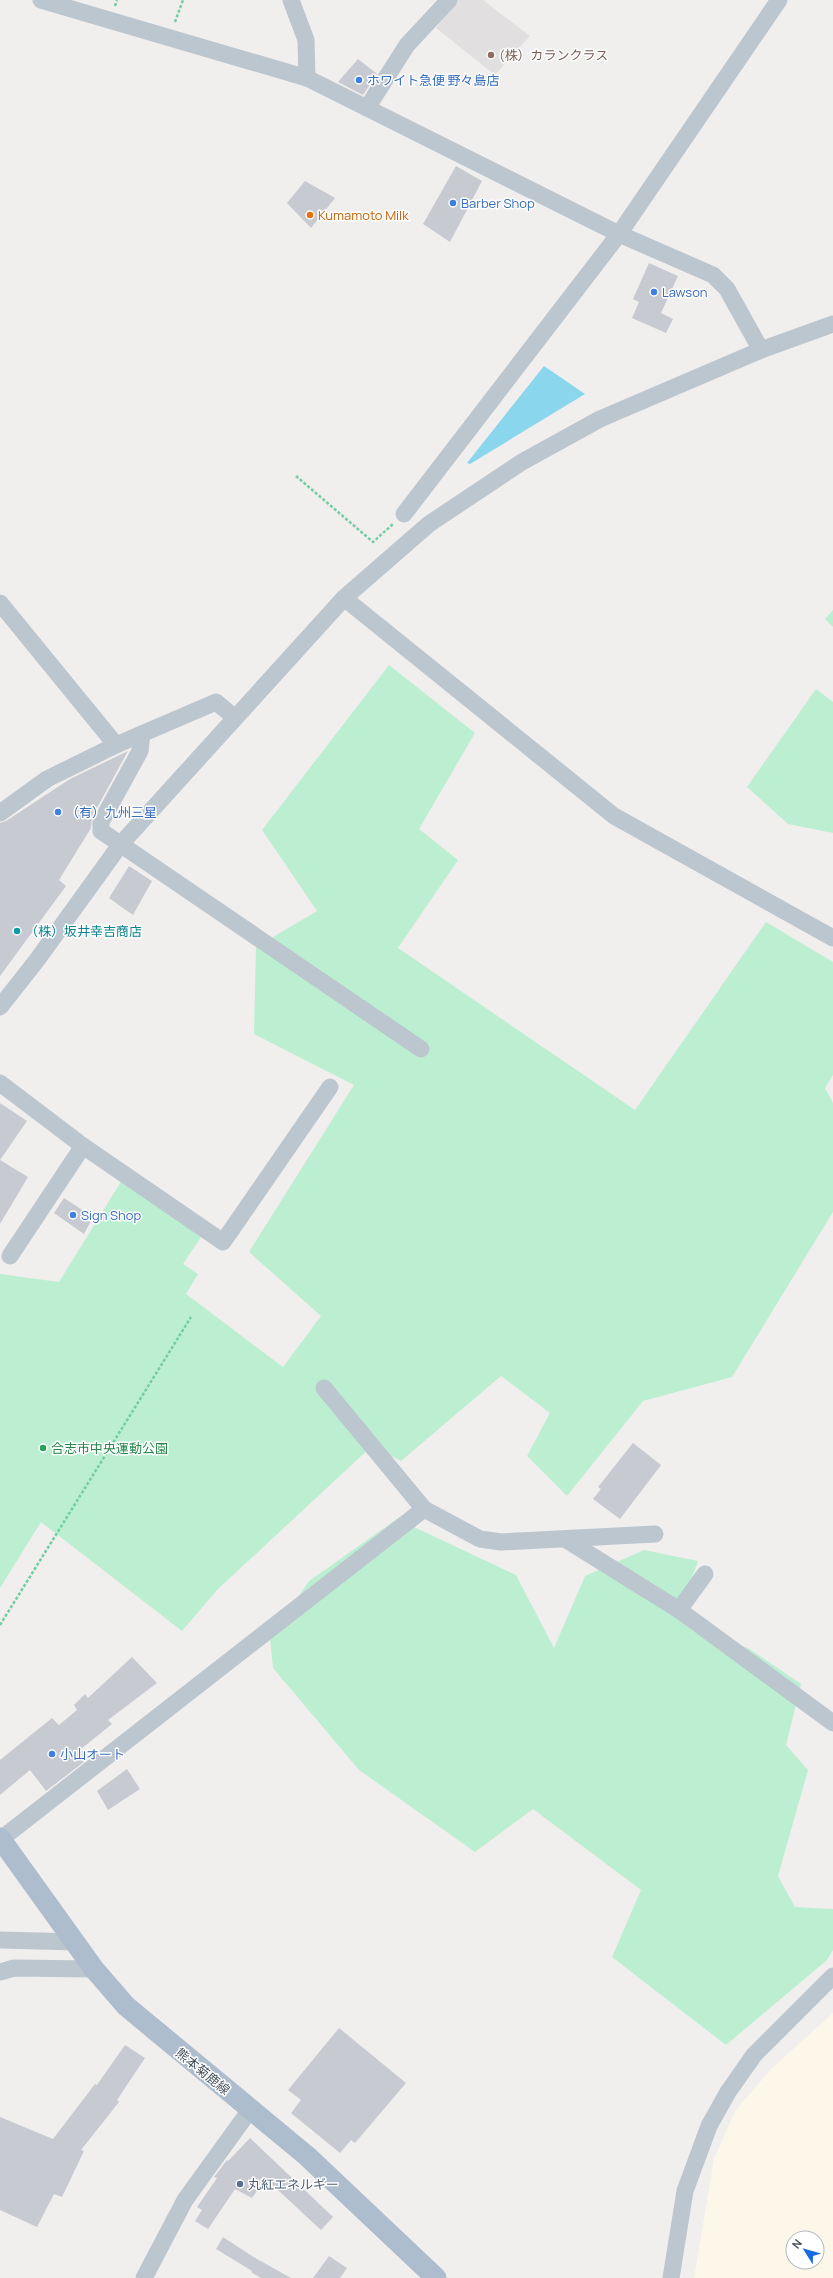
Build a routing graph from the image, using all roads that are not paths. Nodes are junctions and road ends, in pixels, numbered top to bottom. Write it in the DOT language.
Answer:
graph roads {
  1 [pos="40,0"];
  2 [pos="291,0"];
  3 [pos="448,0"];
  4 [pos="779,0"];
  5 [pos="307,78"];
  6 [pos="367,108"];
  7 [pos="619,234"];
  8 [pos="833,324"];
  9 [pos="761,350"];
  10 [pos="404,514"];
  11 [pos="344,598"];
  12 [pos="0,603"];
  13 [pos="234,716"];
  14 [pos="142,734"];
  15 [pos="116,745"];
  16 [pos="0,813"];
  17 [pos="120,845"];
  18 [pos="833,938"];
  19 [pos="0,1007"];
  20 [pos="421,1049"];
  21 [pos="0,1084"];
  22 [pos="330,1087"];
  23 [pos="84,1146"];
  24 [pos="10,1256"];
  25 [pos="324,1388"];
  26 [pos="424,1509"];
  27 [pos="655,1534"];
  28 [pos="565,1539"];
  29 [pos="705,1574"];
  30 [pos="679,1610"];
  31 [pos="833,1723"];
  32 [pos="0,1838"];
  33 [pos="0,1940"];
  34 [pos="76,1942"];
  35 [pos="94,1969"];
  36 [pos="0,1972"];
  37 [pos="833,1976"];
  38 [pos="250,2110"];
  39 [pos="144,2278"];
  40 [pos="436,2278"];
  41 [pos="670,2278"];
  1 -- 5 [label="street"];
  2 -- 5 [label="street"];
  3 -- 6 [label="street"];
  4 -- 7 [label="street"];
  5 -- 6 [label="street"];
  6 -- 7 [label="street"];
  7 -- 9 [label="street"];
  7 -- 10 [label="street"];
  8 -- 9 [label="street"];
  9 -- 11 [label="street"];
  11 -- 13 [label="street"];
  11 -- 18 [label="street"];
  12 -- 15 [label="street"];
  13 -- 14 [label="street"];
  13 -- 17 [label="street"];
  14 -- 15 [label="street"];
  14 -- 17 [label="street"];
  15 -- 16 [label="street"];
  17 -- 19 [label="street"];
  17 -- 20 [label="street"];
  21 -- 23 [label="street"];
  22 -- 23 [label="street"];
  23 -- 24 [label="street"];
  25 -- 26 [label="street"];
  26 -- 28 [label="street"];
  26 -- 32 [label="street"];
  27 -- 28 [label="street"];
  28 -- 30 [label="street"];
  29 -- 30 [label="street"];
  30 -- 31 [label="street"];
  32 -- 34 [label="main road, 熊本菊鹿線"];
  33 -- 34 [label="street"];
  34 -- 35 [label="main road, 熊本菊鹿線"];
  35 -- 36 [label="street"];
  35 -- 38 [label="main road, 熊本菊鹿線"];
  37 -- 41 [label="street"];
  38 -- 39 [label="street"];
  38 -- 40 [label="main road, 熊本菊鹿線"];
}
